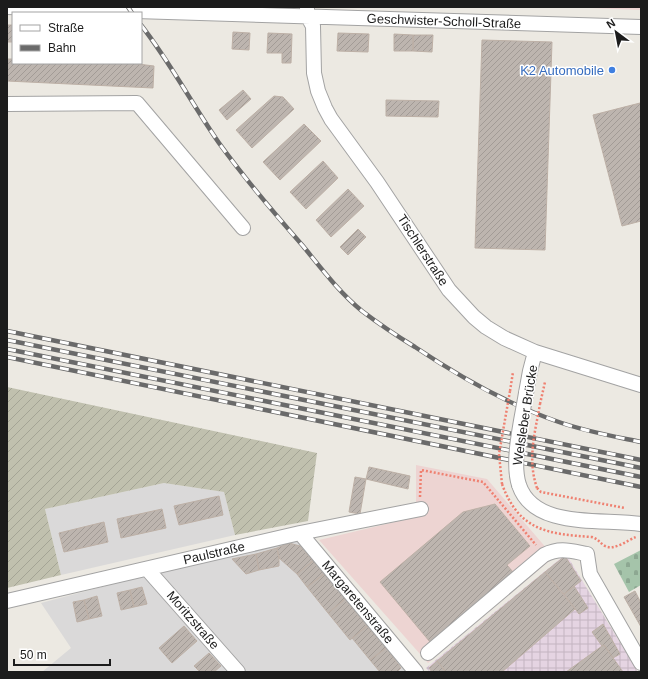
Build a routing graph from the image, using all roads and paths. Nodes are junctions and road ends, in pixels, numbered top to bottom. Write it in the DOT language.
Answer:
graph roads {
  1 [pos="7,7"];
  2 [pos="308,12"];
  3 [pos="641,27"];
  4 [pos="7,104"];
  5 [pos="243,228"];
  6 [pos="535,352"];
  7 [pos="513,372"];
  8 [pos="545,382"];
  9 [pos="641,385"];
  10 [pos="502,484"];
  11 [pos="421,509"];
  12 [pos="632,510"];
  13 [pos="641,524"];
  14 [pos="300,533"];
  15 [pos="544,555"];
  16 [pos="147,569"];
  17 [pos="7,601"];
  18 [pos="428,653"];
  19 [pos="641,663"];
  20 [pos="238,672"];
  21 [pos="416,672"];
  1 -- 2 [label="street, Geschwister-Scholl-Straße"];
  2 -- 3 [label="street, Geschwister-Scholl-Straße"];
  2 -- 6 [label="street, Tischlerstraße"];
  4 -- 5 [label="street"];
  6 -- 9 [label="street, Tischlerstraße"];
  6 -- 13 [label="street, Welsleber Brücke, bridge"];
  7 -- 10 [label="path, bridge"];
  8 -- 12 [label="path, bridge"];
  11 -- 14 [label="street, Paulstraße"];
  11 -- 15 [label="path"];
  14 -- 16 [label="street, Paulstraße"];
  14 -- 21 [label="street, Margaretenstraße"];
  15 -- 18 [label="street"];
  15 -- 19 [label="street"];
  16 -- 17 [label="street, Paulstraße"];
  16 -- 20 [label="street, Moritzstraße"];
}
